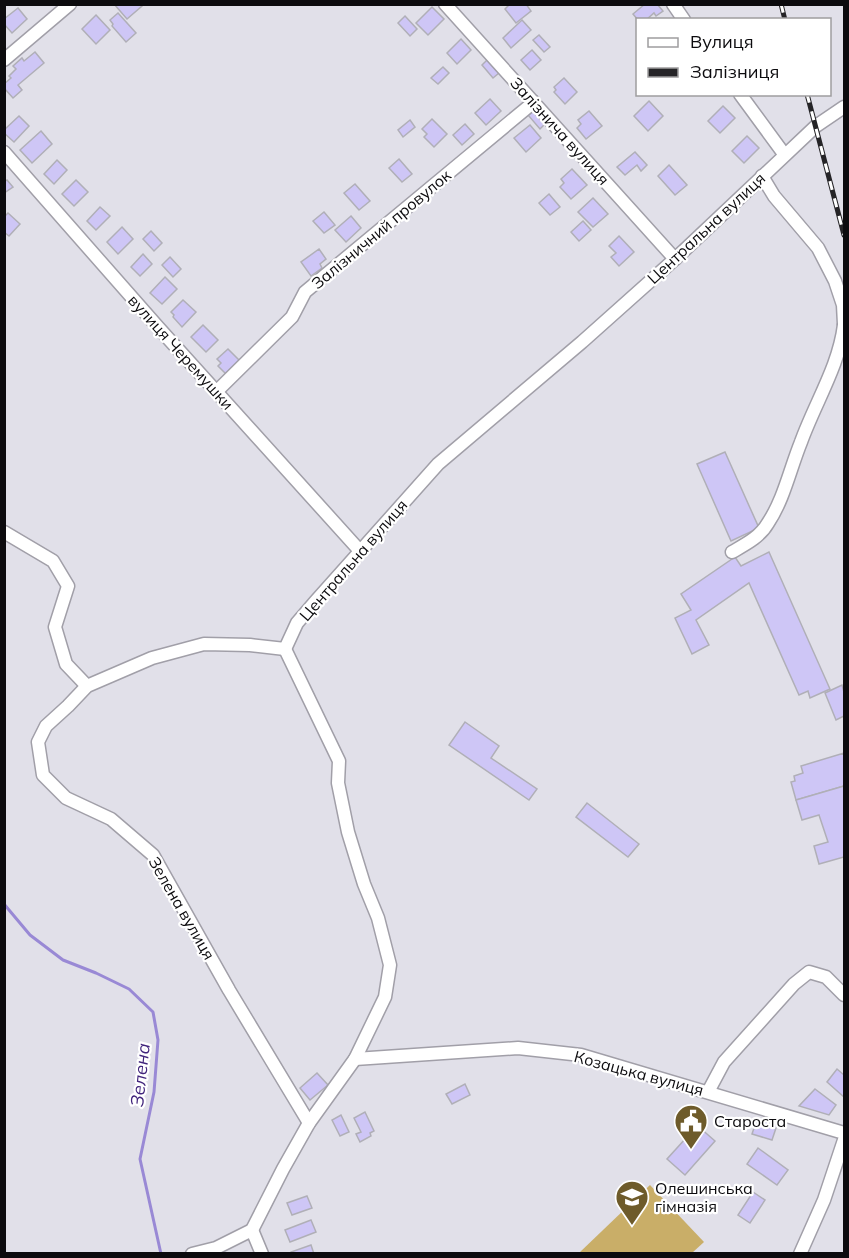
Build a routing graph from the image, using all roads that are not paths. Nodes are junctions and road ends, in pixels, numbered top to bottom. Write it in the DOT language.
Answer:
graph roads {
  1 [pos="70,4"];
  2 [pos="445,4"];
  3 [pos="673,4"];
  4 [pos="683,18"];
  5 [pos="4,60"];
  6 [pos="741,96"];
  7 [pos="534,102"];
  8 [pos="844,107"];
  9 [pos="4,152"];
  10 [pos="784,154"];
  11 [pos="762,176"];
  12 [pos="675,259"];
  13 [pos="844,324"];
  14 [pos="216,392"];
  15 [pos="4,532"];
  16 [pos="360,551"];
  17 [pos="732,552"];
  18 [pos="285,649"];
  19 [pos="87,686"];
  20 [pos="844,995"];
  21 [pos="356,1059"];
  22 [pos="708,1092"];
  23 [pos="309,1123"];
  24 [pos="844,1133"];
  25 [pos="844,1140"];
  26 [pos="252,1230"];
  27 [pos="192,1254"];
  28 [pos="262,1254"];
  29 [pos="800,1254"];
  1 -- 5 [label="street"];
  2 -- 7 [label="street, Залізнича вулиця"];
  3 -- 4 [label="street"];
  6 -- 10 [label="street"];
  7 -- 12 [label="street, Залізнича вулиця"];
  7 -- 14 [label="street, Залізничний провулок"];
  8 -- 10 [label="street, Центральна вулиця"];
  9 -- 14 [label="street, вулиця Черемушки"];
  10 -- 11 [label="street, Центральна вулиця"];
  11 -- 12 [label="street, Центральна вулиця"];
  11 -- 13 [label="street"];
  12 -- 16 [label="street, Центральна вулиця"];
  13 -- 17 [label="street"];
  14 -- 16 [label="street, вулиця Черемушки"];
  15 -- 19 [label="street"];
  16 -- 18 [label="street, Центральна вулиця"];
  18 -- 19 [label="street"];
  18 -- 21 [label="street"];
  19 -- 23 [label="street, Зелена вулиця"];
  20 -- 22 [label="street"];
  21 -- 22 [label="street, Козацька вулиця"];
  21 -- 23 [label="street"];
  22 -- 24 [label="street, Козацька вулиця"];
  23 -- 26 [label="street"];
  25 -- 29 [label="street"];
  26 -- 27 [label="street"];
  26 -- 28 [label="street"];
}
